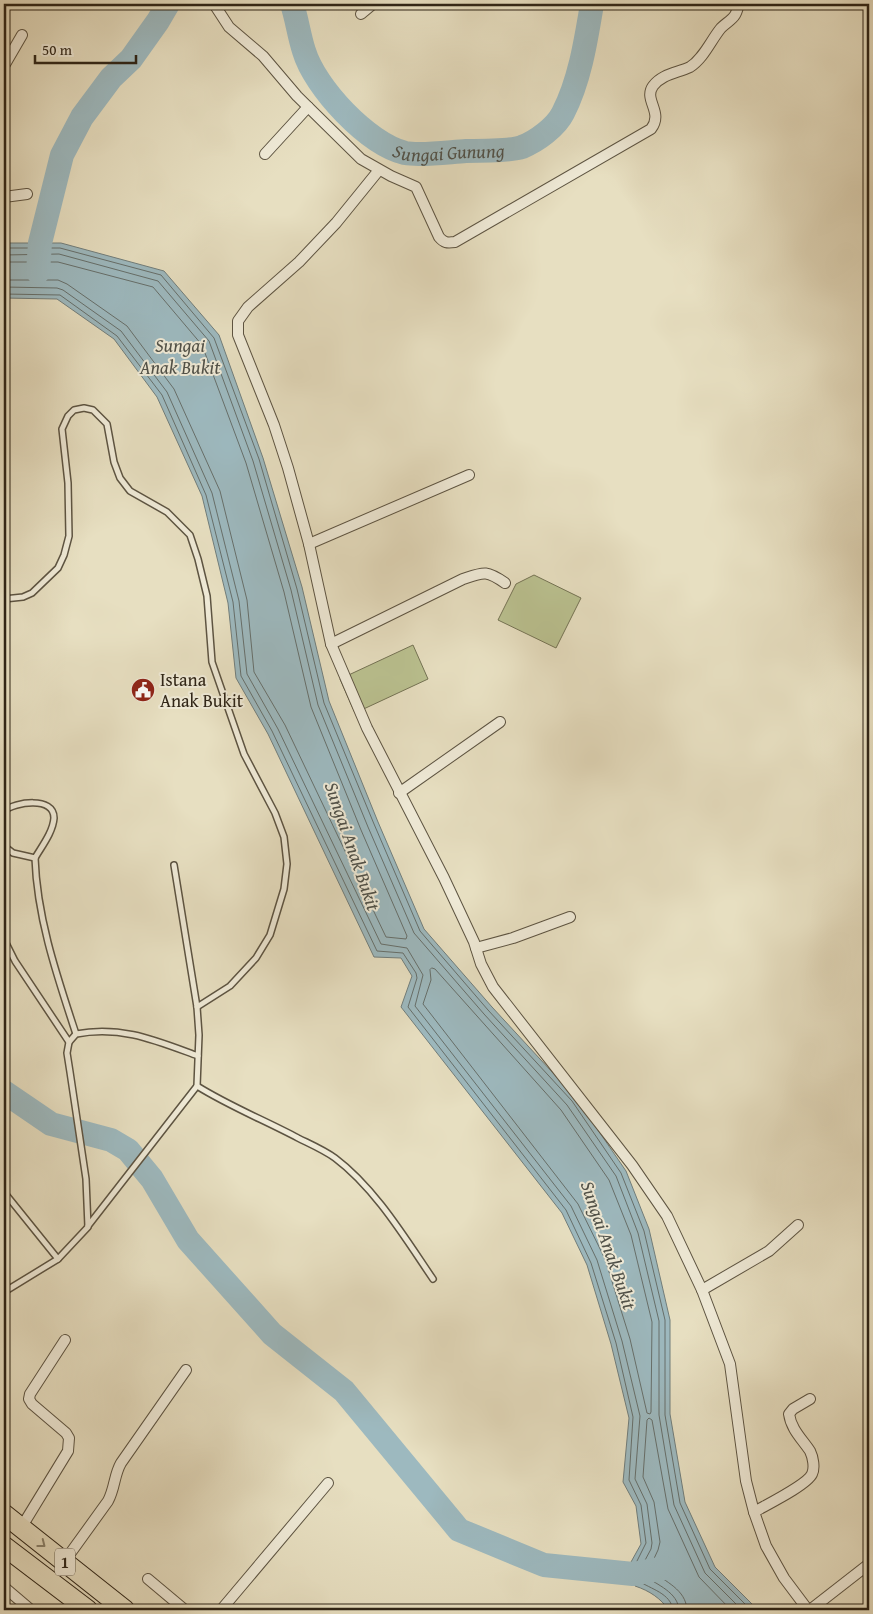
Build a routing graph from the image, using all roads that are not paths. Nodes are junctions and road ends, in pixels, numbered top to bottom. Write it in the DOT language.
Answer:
graph roads {
  1 [pos="214,4"];
  2 [pos="373,4"];
  3 [pos="739,4"];
  4 [pos="361,14"];
  5 [pos="22,35"];
  6 [pos="4,66"];
  7 [pos="308,107"];
  8 [pos="264,154"];
  9 [pos="379,170"];
  10 [pos="27,194"];
  11 [pos="4,197"];
  12 [pos="469,475"];
  13 [pos="308,544"];
  14 [pos="505,583"];
  15 [pos="4,599"];
  16 [pos="330,644"];
  17 [pos="500,722"];
  18 [pos="399,793"];
  19 [pos="4,811"];
  20 [pos="4,846"];
  21 [pos="35,858"];
  22 [pos="174,866"];
  23 [pos="570,917"];
  24 [pos="4,938"];
  25 [pos="476,948"];
  26 [pos="198,1007"];
  27 [pos="76,1034"];
  28 [pos="69,1042"];
  29 [pos="198,1056"];
  30 [pos="196,1086"];
  31 [pos="4,1192"];
  32 [pos="798,1225"];
  33 [pos="88,1227"];
  34 [pos="58,1259"];
  35 [pos="433,1279"];
  36 [pos="702,1290"];
  37 [pos="4,1292"];
  38 [pos="65,1340"];
  39 [pos="186,1370"];
  40 [pos="810,1399"];
  41 [pos="328,1483"];
  42 [pos="754,1512"];
  43 [pos="4,1514"];
  44 [pos="21,1528"];
  45 [pos="4,1546"];
  46 [pos="64,1562"];
  47 [pos="869,1564"];
  48 [pos="148,1579"];
  49 [pos="4,1587"];
  50 [pos="82,1608"];
  51 [pos="31,1610"];
  52 [pos="125,1610"];
  53 [pos="185,1610"];
  54 [pos="221,1610"];
  55 [pos="809,1610"];
  1 -- 7 [label="street"];
  2 -- 4 [label="street"];
  3 -- 9 [label="street"];
  5 -- 6 [label="street"];
  7 -- 8 [label="street"];
  7 -- 9 [label="street"];
  9 -- 13 [label="street"];
  10 -- 11 [label="street"];
  12 -- 13 [label="street"];
  13 -- 16 [label="street"];
  14 -- 16 [label="street"];
  15 -- 26 [label="lane"];
  16 -- 18 [label="street"];
  17 -- 18 [label="street"];
  18 -- 25 [label="street"];
  19 -- 21 [label="lane"];
  20 -- 21 [label="lane"];
  21 -- 27 [label="lane"];
  22 -- 26 [label="lane"];
  23 -- 25 [label="street"];
  24 -- 28 [label="lane"];
  25 -- 36 [label="street"];
  26 -- 29 [label="lane"];
  27 -- 28 [label="lane"];
  27 -- 29 [label="lane"];
  28 -- 33 [label="lane"];
  29 -- 30 [label="lane"];
  30 -- 33 [label="lane"];
  30 -- 35 [label="lane"];
  31 -- 34 [label="lane"];
  32 -- 36 [label="street"];
  33 -- 34 [label="lane"];
  34 -- 37 [label="lane"];
  36 -- 42 [label="street"];
  38 -- 44 [label="street"];
  39 -- 46 [label="street"];
  40 -- 42 [label="street"];
  41 -- 54 [label="street"];
  42 -- 55 [label="street"];
  43 -- 44 [label="highway, 1"];
  44 -- 46 [label="highway, 1, one-way"];
  45 -- 50 [label="highway, 1"];
  46 -- 52 [label="highway, 1"];
  47 -- 55 [label="street"];
  48 -- 53 [label="street"];
  49 -- 51 [label="street"];
}
